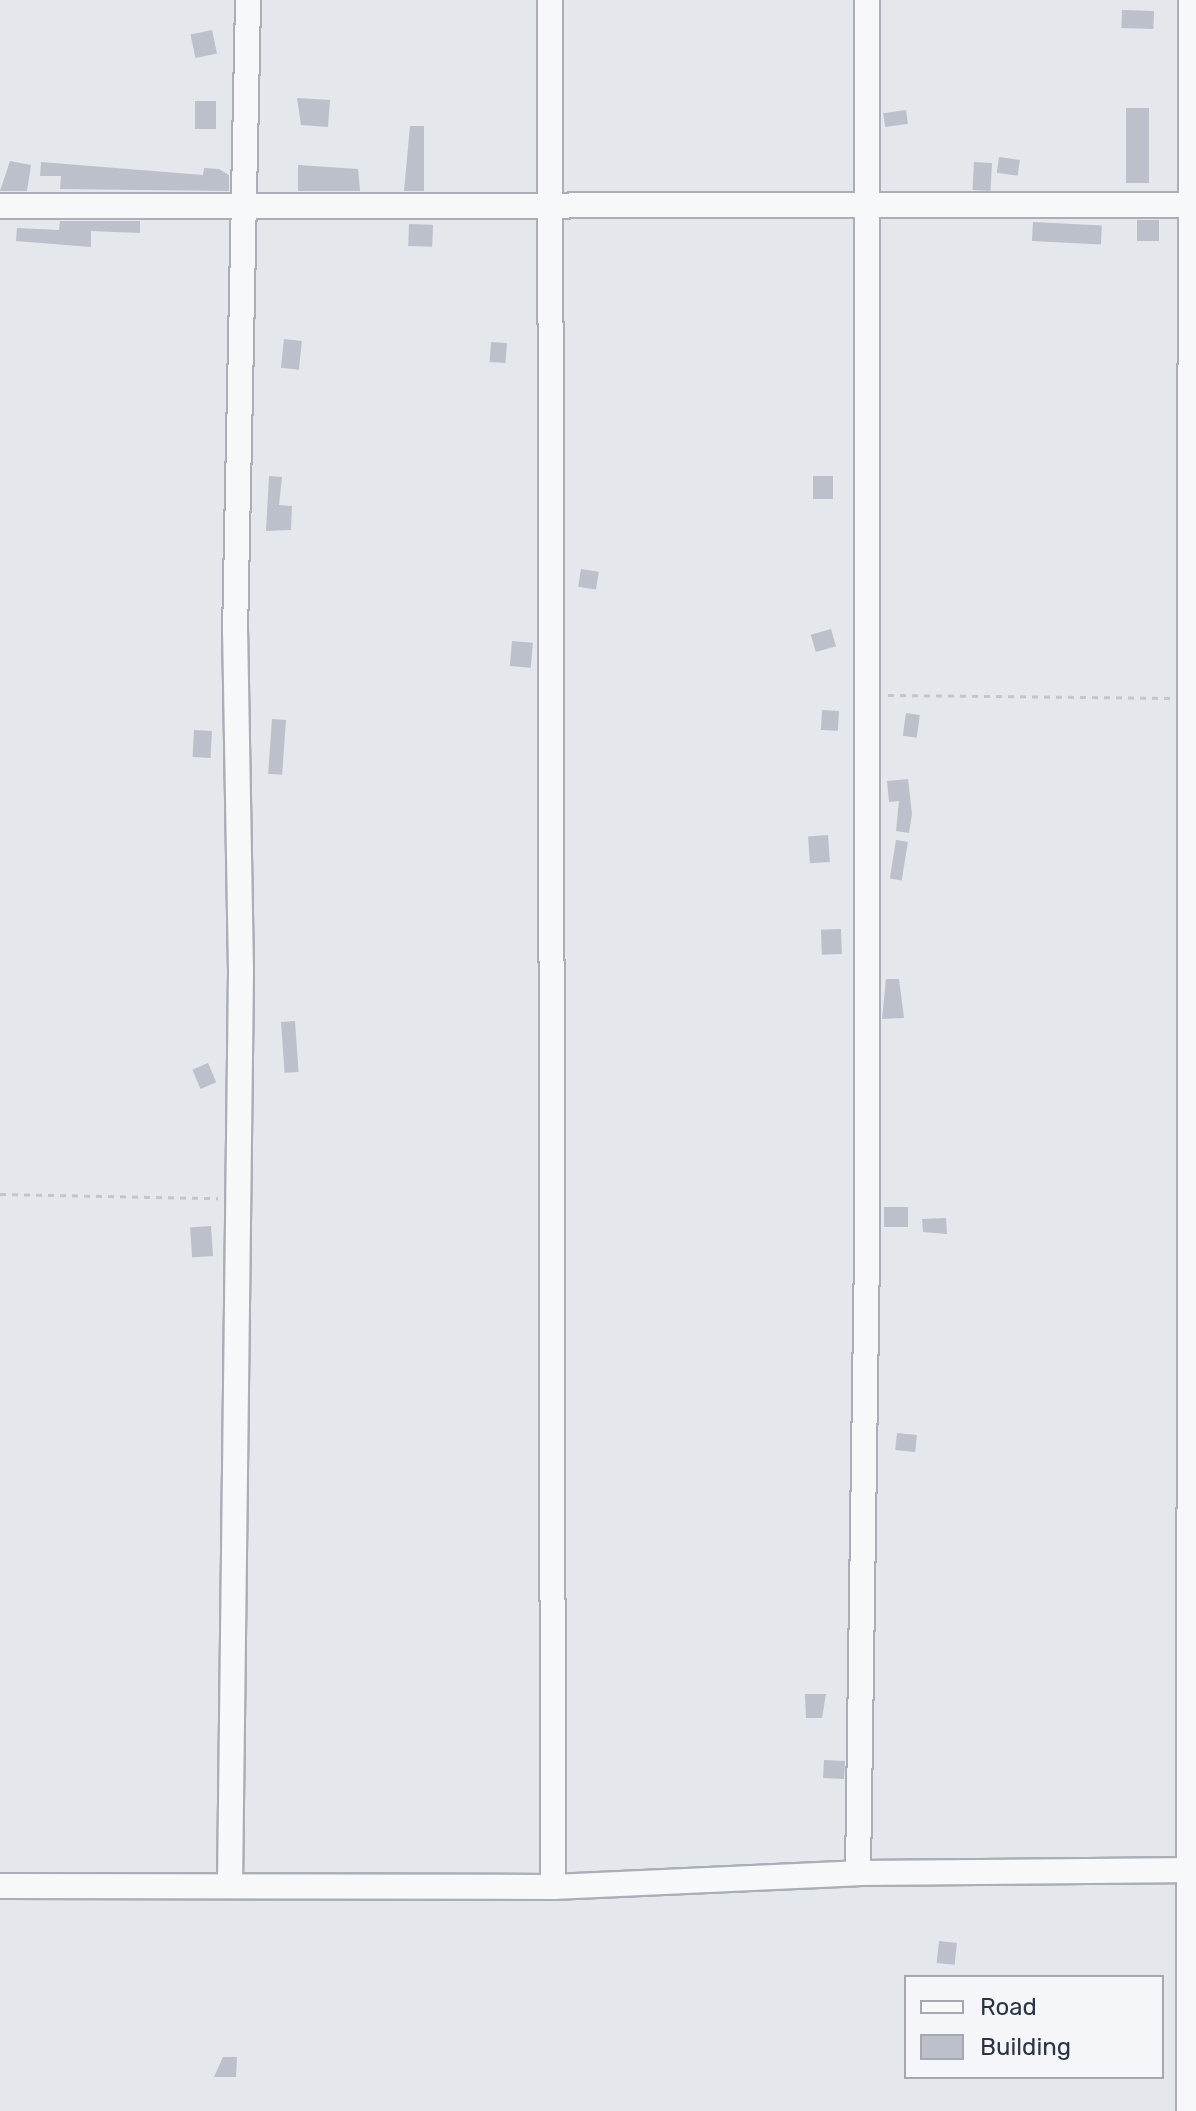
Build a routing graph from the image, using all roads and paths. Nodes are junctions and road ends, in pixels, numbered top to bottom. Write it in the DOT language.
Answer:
graph roads {
  1 [pos="248,0"];
  2 [pos="550,0"];
  3 [pos="867,0"];
  4 [pos="1191,0"];
  5 [pos="867,205"];
  6 [pos="1194,205"];
  7 [pos="0,206"];
  8 [pos="551,208"];
  9 [pos="247,209"];
  10 [pos="864,694"];
  11 [pos="1190,698"];
  12 [pos="0,1194"];
  13 [pos="238,1199"];
  14 [pos="1192,1870"];
  15 [pos="858,1873"];
  16 [pos="0,1886"];
  17 [pos="230,1886"];
  18 [pos="553,1887"];
  19 [pos="1189,2111"];
  1 -- 9 [label="street"];
  2 -- 8 [label="street"];
  3 -- 5 [label="street"];
  4 -- 6 [label="street"];
  5 -- 6 [label="street"];
  5 -- 8 [label="street"];
  5 -- 10 [label="street"];
  6 -- 11 [label="street"];
  7 -- 9 [label="street"];
  8 -- 9 [label="street"];
  8 -- 18 [label="street"];
  9 -- 13 [label="street"];
  10 -- 11 [label="path"];
  10 -- 15 [label="street"];
  11 -- 14 [label="street"];
  12 -- 13 [label="path"];
  13 -- 17 [label="street"];
  14 -- 15 [label="street"];
  14 -- 19 [label="street"];
  15 -- 18 [label="street"];
  16 -- 17 [label="street"];
  17 -- 18 [label="street"];
}
